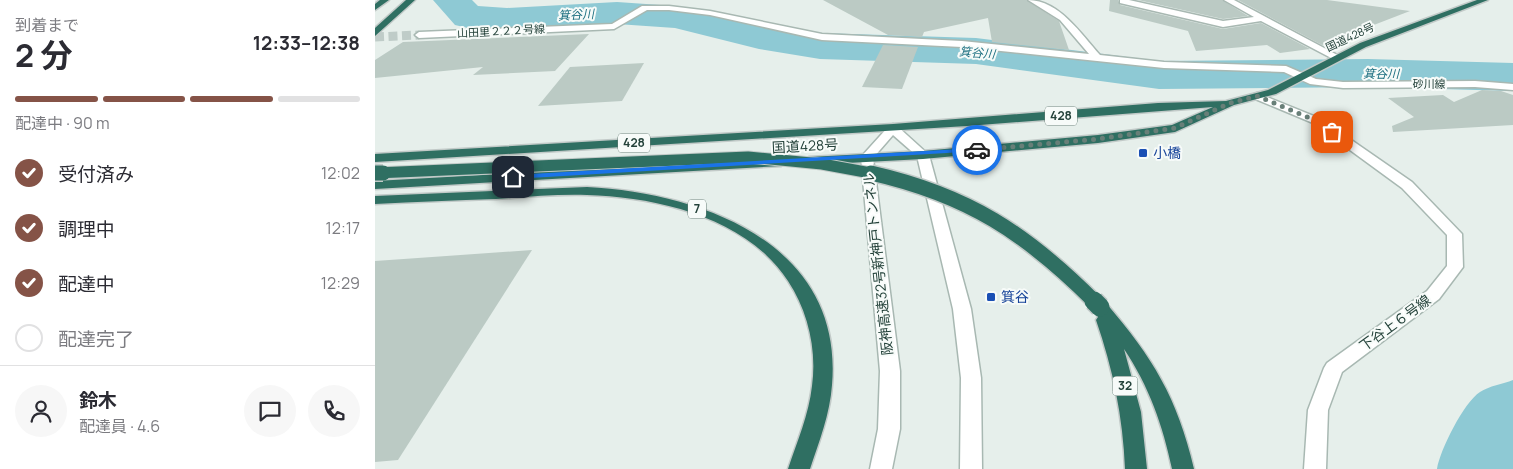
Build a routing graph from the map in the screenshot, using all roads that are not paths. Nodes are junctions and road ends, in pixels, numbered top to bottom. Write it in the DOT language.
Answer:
graph roads {
  1 [pos="385,0"];
  2 [pos="680,0"];
  3 [pos="1032,0"];
  4 [pos="1125,0"];
  5 [pos="1228,0"];
  6 [pos="1484,0"];
  7 [pos="409,2"];
  8 [pos="375,8"];
  9 [pos="656,8"];
  10 [pos="1261,18"];
  11 [pos="375,33"];
  12 [pos="419,35"];
  13 [pos="1097,58"];
  14 [pos="1338,58"];
  15 [pos="1298,79"];
  16 [pos="1513,86"];
  17 [pos="1257,96"];
  18 [pos="1230,103"];
  19 [pos="893,128"];
  20 [pos="923,155"];
  21 [pos="375,158"];
  22 [pos="867,158"];
  23 [pos="375,173"];
  24 [pos="375,185"];
  25 [pos="375,200"];
  26 [pos="1100,307"];
  27 [pos="799,469"];
  28 [pos="881,469"];
  29 [pos="971,469"];
  30 [pos="1135,469"];
  31 [pos="1183,469"];
  32 [pos="1315,469"];
  1 -- 8 [label="highway"];
  2 -- 9 [label="street"];
  3 -- 13 [label="street"];
  4 -- 10 [label="street"];
  5 -- 10 [label="street"];
  6 -- 14 [label="highway, 国道428号 / 428"];
  7 -- 11 [label="highway"];
  9 -- 12 [label="street, 山田里２２２号線"];
  9 -- 13 [label="street"];
  10 -- 14 [label="street"];
  13 -- 15 [label="street, 砂川線"];
  14 -- 15 [label="highway, 国道428号 / 428"];
  15 -- 16 [label="street, 砂川線"];
  15 -- 17 [label="highway, 国道428号 / 428"];
  17 -- 18 [label="highway, 国道428号 / 428"];
  17 -- 32 [label="street, 下谷上６号線"];
  18 -- 19 [label="highway, 国道428号 / 428"];
  18 -- 20 [label="highway, 国道428号 / 428"];
  19 -- 20 [label="street"];
  19 -- 21 [label="highway, 国道428号 / 428"];
  19 -- 22 [label="street, 阪神高速32号新神戸トンネル"];
  20 -- 22 [label="highway, 国道428号 / 428"];
  20 -- 29 [label="street"];
  22 -- 24 [label="highway, 国道428号 / 428"];
  22 -- 28 [label="street, 阪神高速32号新神戸トンネル"];
  23 -- 26 [label="highway, bridge"];
  25 -- 27 [label="highway, 7"];
  26 -- 30 [label="highway, 32"];
  26 -- 31 [label="highway"];
}
